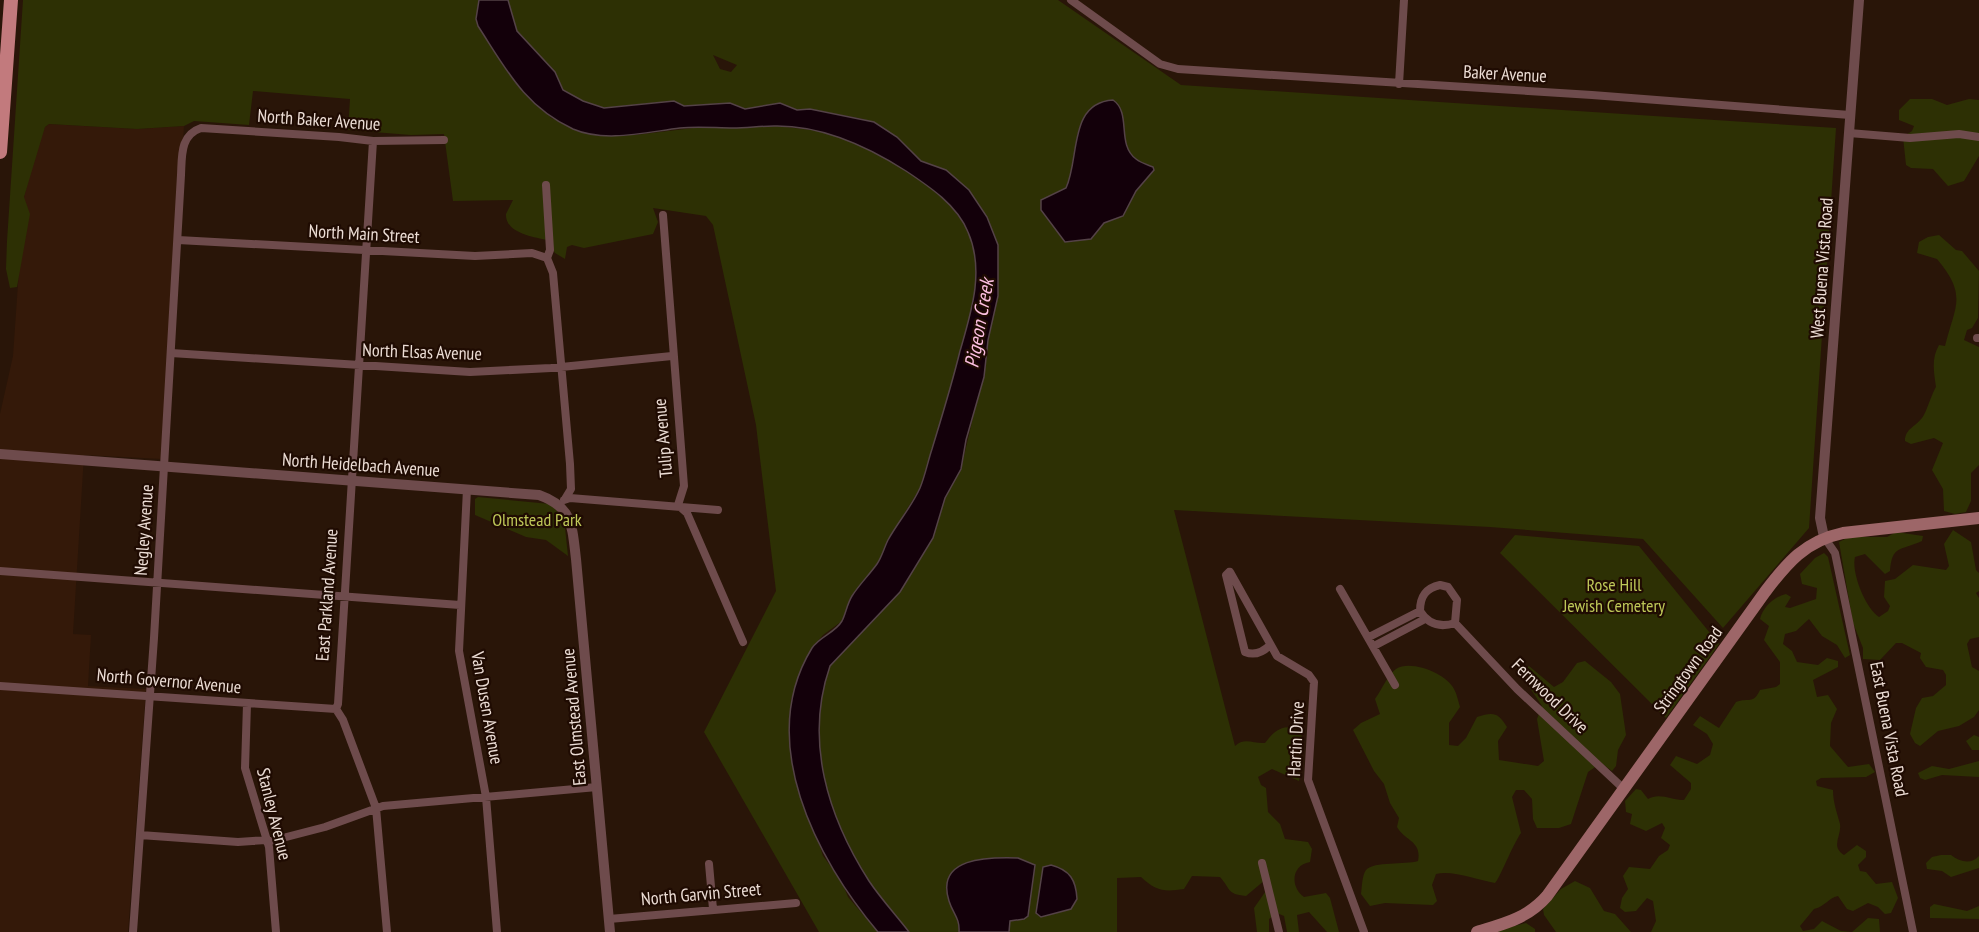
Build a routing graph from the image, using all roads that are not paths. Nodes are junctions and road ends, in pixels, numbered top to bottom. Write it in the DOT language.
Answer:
graph roads {
  1 [pos="11,0"];
  2 [pos="1071,0"];
  3 [pos="1404,0"];
  4 [pos="1859,0"];
  5 [pos="1399,84"];
  6 [pos="1850,116"];
  7 [pos="191,132"];
  8 [pos="1849,133"];
  9 [pos="1979,137"];
  10 [pos="444,140"];
  11 [pos="373,141"];
  12 [pos="0,152"];
  13 [pos="546,185"];
  14 [pos="663,215"];
  15 [pos="178,240"];
  16 [pos="366,251"];
  17 [pos="547,258"];
  18 [pos="171,353"];
  19 [pos="672,356"];
  20 [pos="358,366"];
  21 [pos="561,366"];
  22 [pos="0,454"];
  23 [pos="164,468"];
  24 [pos="351,481"];
  25 [pos="467,489"];
  26 [pos="562,501"];
  27 [pos="678,505"];
  28 [pos="718,510"];
  29 [pos="1979,518"];
  30 [pos="1824,537"];
  31 [pos="0,571"];
  32 [pos="157,583"];
  33 [pos="1340,589"];
  34 [pos="344,596"];
  35 [pos="460,605"];
  36 [pos="1420,611"];
  37 [pos="1425,619"];
  38 [pos="1455,623"];
  39 [pos="1369,637"];
  40 [pos="743,642"];
  41 [pos="1270,645"];
  42 [pos="1374,646"];
  43 [pos="1395,685"];
  44 [pos="0,686"];
  45 [pos="150,696"];
  46 [pos="247,704"];
  47 [pos="336,709"];
  48 [pos="597,787"];
  49 [pos="1625,790"];
  50 [pos="486,796"];
  51 [pos="376,808"];
  52 [pos="140,835"];
  53 [pos="267,841"];
  54 [pos="1263,863"];
  55 [pos="709,864"];
  56 [pos="796,903"];
  57 [pos="712,909"];
  58 [pos="609,919"];
  59 [pos="133,932"];
  60 [pos="276,932"];
  61 [pos="387,932"];
  62 [pos="497,932"];
  63 [pos="610,932"];
  64 [pos="1279,932"];
  65 [pos="1364,932"];
  66 [pos="1477,932"];
  67 [pos="1913,932"];
  1 -- 12 [label="main road"];
  2 -- 5 [label="street, Baker Avenue"];
  3 -- 5 [label="street"];
  4 -- 6 [label="street, West Buena Vista Road"];
  5 -- 6 [label="street, Baker Avenue"];
  6 -- 8 [label="street, West Buena Vista Road"];
  7 -- 11 [label="street, North Baker Avenue"];
  7 -- 15 [label="street, Negley Avenue"];
  8 -- 9 [label="street"];
  8 -- 30 [label="street, West Buena Vista Road"];
  10 -- 11 [label="street, North Baker Avenue"];
  11 -- 16 [label="street, East Parkland Avenue"];
  13 -- 17 [label="street"];
  14 -- 19 [label="street, Tulip Avenue"];
  15 -- 16 [label="street, North Main Street"];
  15 -- 18 [label="street, Negley Avenue"];
  16 -- 17 [label="street, North Main Street"];
  16 -- 20 [label="street, East Parkland Avenue"];
  17 -- 21 [label="street"];
  18 -- 20 [label="street, North Elsas Avenue"];
  18 -- 23 [label="street, Negley Avenue"];
  19 -- 21 [label="street, North Elsas Avenue"];
  19 -- 27 [label="street, Tulip Avenue"];
  20 -- 21 [label="street, North Elsas Avenue"];
  20 -- 24 [label="street, East Parkland Avenue"];
  21 -- 26 [label="street"];
  22 -- 23 [label="street, North Heidelbach Avenue"];
  23 -- 24 [label="street, North Heidelbach Avenue"];
  23 -- 32 [label="street, Negley Avenue"];
  24 -- 25 [label="street, North Heidelbach Avenue"];
  24 -- 34 [label="street, East Parkland Avenue"];
  25 -- 26 [label="street, North Heidelbach Avenue"];
  25 -- 35 [label="street, Van Dusen Avenue"];
  26 -- 27 [label="street, North Heidelbach Avenue"];
  26 -- 48 [label="street, East Olmstead Avenue"];
  27 -- 28 [label="street, North Heidelbach Avenue"];
  27 -- 40 [label="street"];
  29 -- 30 [label="main road, Stringtown Road"];
  30 -- 49 [label="main road, Stringtown Road"];
  30 -- 67 [label="street, East Buena Vista Road"];
  31 -- 32 [label="street"];
  32 -- 34 [label="street"];
  32 -- 45 [label="street, Negley Avenue"];
  33 -- 39 [label="street"];
  34 -- 35 [label="street"];
  34 -- 47 [label="street, East Parkland Avenue"];
  35 -- 50 [label="street, Van Dusen Avenue"];
  36 -- 37 [label="street"];
  36 -- 38 [label="street"];
  36 -- 39 [label="street"];
  37 -- 38 [label="street"];
  37 -- 42 [label="street"];
  38 -- 49 [label="street, Fernwood Drive"];
  39 -- 42 [label="street"];
  41 -- 41 [label="street, Hartin Drive"];
  41 -- 65 [label="street, Hartin Drive"];
  42 -- 43 [label="street"];
  44 -- 45 [label="street, North Governor Avenue"];
  45 -- 46 [label="street, North Governor Avenue"];
  45 -- 52 [label="street, Negley Avenue"];
  46 -- 47 [label="street, North Governor Avenue"];
  46 -- 53 [label="street, Stanley Avenue"];
  47 -- 51 [label="street, East Parkland Avenue"];
  48 -- 50 [label="street"];
  48 -- 58 [label="street, East Olmstead Avenue"];
  49 -- 66 [label="main road, Stringtown Road"];
  50 -- 51 [label="street"];
  50 -- 62 [label="street, Van Dusen Avenue"];
  51 -- 53 [label="street"];
  51 -- 61 [label="street, East Parkland Avenue"];
  52 -- 53 [label="street"];
  52 -- 59 [label="street, Negley Avenue"];
  53 -- 60 [label="street, Stanley Avenue"];
  54 -- 64 [label="street"];
  55 -- 57 [label="street"];
  56 -- 57 [label="street, North Garvin Street"];
  57 -- 58 [label="street, North Garvin Street"];
  58 -- 63 [label="street, East Olmstead Avenue"];
}
